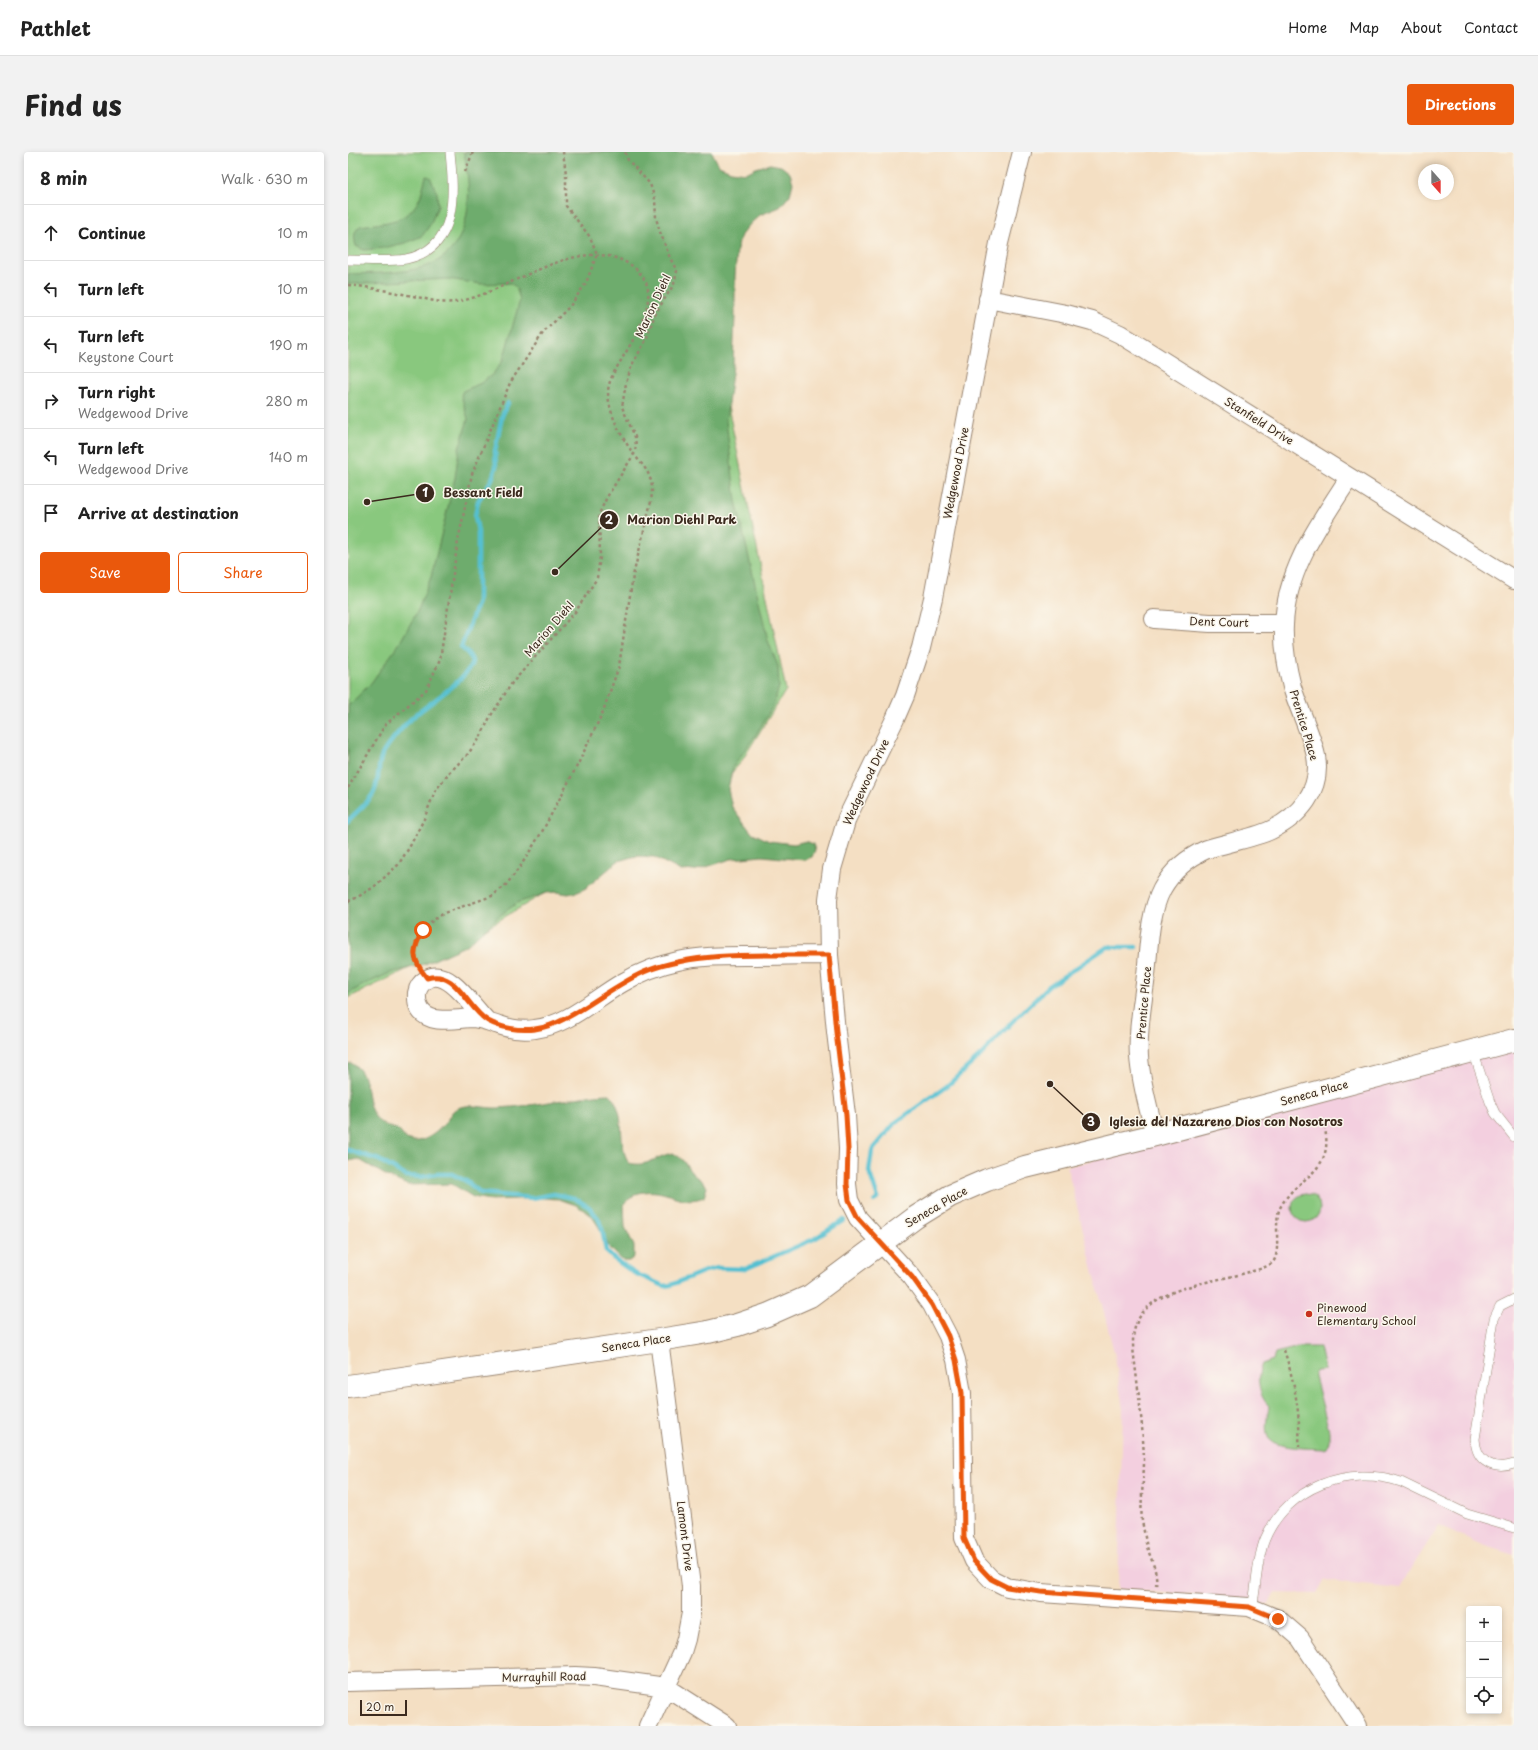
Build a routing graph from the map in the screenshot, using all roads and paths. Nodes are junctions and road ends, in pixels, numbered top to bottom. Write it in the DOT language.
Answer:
graph roads {
  1 [pos="450,152"];
  2 [pos="563,152"];
  3 [pos="625,152"];
  4 [pos="1022,152"];
  5 [pos="597,254"];
  6 [pos="348,260"];
  7 [pos="348,285"];
  8 [pos="988,299"];
  9 [pos="634,454"];
  10 [pos="1349,478"];
  11 [pos="1514,580"];
  12 [pos="1154,619"];
  13 [pos="1284,623"];
  14 [pos="348,788"];
  15 [pos="348,901"];
  16 [pos="829,955"];
  17 [pos="427,978"];
  18 [pos="487,1021"];
  19 [pos="1514,1040"];
  20 [pos="1473,1051"];
  21 [pos="1325,1129"];
  22 [pos="1155,1135"];
  23 [pos="1514,1137"];
  24 [pos="882,1242"];
  25 [pos="1514,1299"];
  26 [pos="659,1340"];
  27 [pos="1284,1350"];
  28 [pos="348,1386"];
  29 [pos="1299,1447"];
  30 [pos="1514,1464"];
  31 [pos="1514,1528"];
  32 [pos="1156,1585"];
  33 [pos="1252,1608"];
  34 [pos="348,1682"];
  35 [pos="666,1687"];
  36 [pos="648,1726"];
  37 [pos="727,1726"];
  38 [pos="1358,1726"];
  1 -- 6 [label="lane"];
  2 -- 5 [label="path"];
  3 -- 9 [label="path, Marion Diehl"];
  4 -- 8 [label="street, Wedgewood Drive"];
  5 -- 7 [label="path"];
  5 -- 9 [label="path"];
  5 -- 14 [label="path"];
  8 -- 10 [label="street, Stanfield Drive"];
  8 -- 16 [label="street, Wedgewood Drive"];
  9 -- 15 [label="path, Marion Diehl"];
  9 -- 17 [label="path"];
  10 -- 11 [label="street, Stanfield Drive"];
  10 -- 13 [label="street, Prentice Place"];
  12 -- 13 [label="street, Dent Court"];
  13 -- 22 [label="street, Prentice Place"];
  16 -- 18 [label="street"];
  16 -- 24 [label="street, Wedgewood Drive"];
  17 -- 18 [label="street"];
  17 -- 18 [label="street"];
  19 -- 20 [label="street, Seneca Place"];
  20 -- 22 [label="street, Seneca Place"];
  20 -- 23 [label="lane"];
  21 -- 32 [label="path"];
  22 -- 24 [label="street, Seneca Place"];
  24 -- 26 [label="street, Seneca Place"];
  24 -- 33 [label="street, Wedgewood Drive"];
  25 -- 30 [label="lane"];
  26 -- 28 [label="street, Seneca Place"];
  26 -- 35 [label="street, Lamont Drive"];
  27 -- 29 [label="path"];
  31 -- 33 [label="lane"];
  33 -- 38 [label="street, Wedgewood Drive"];
  34 -- 35 [label="street, Murrayhill Road"];
  35 -- 36 [label="street, Lamont Drive"];
  35 -- 37 [label="street, Murrayhill Road"];
}
